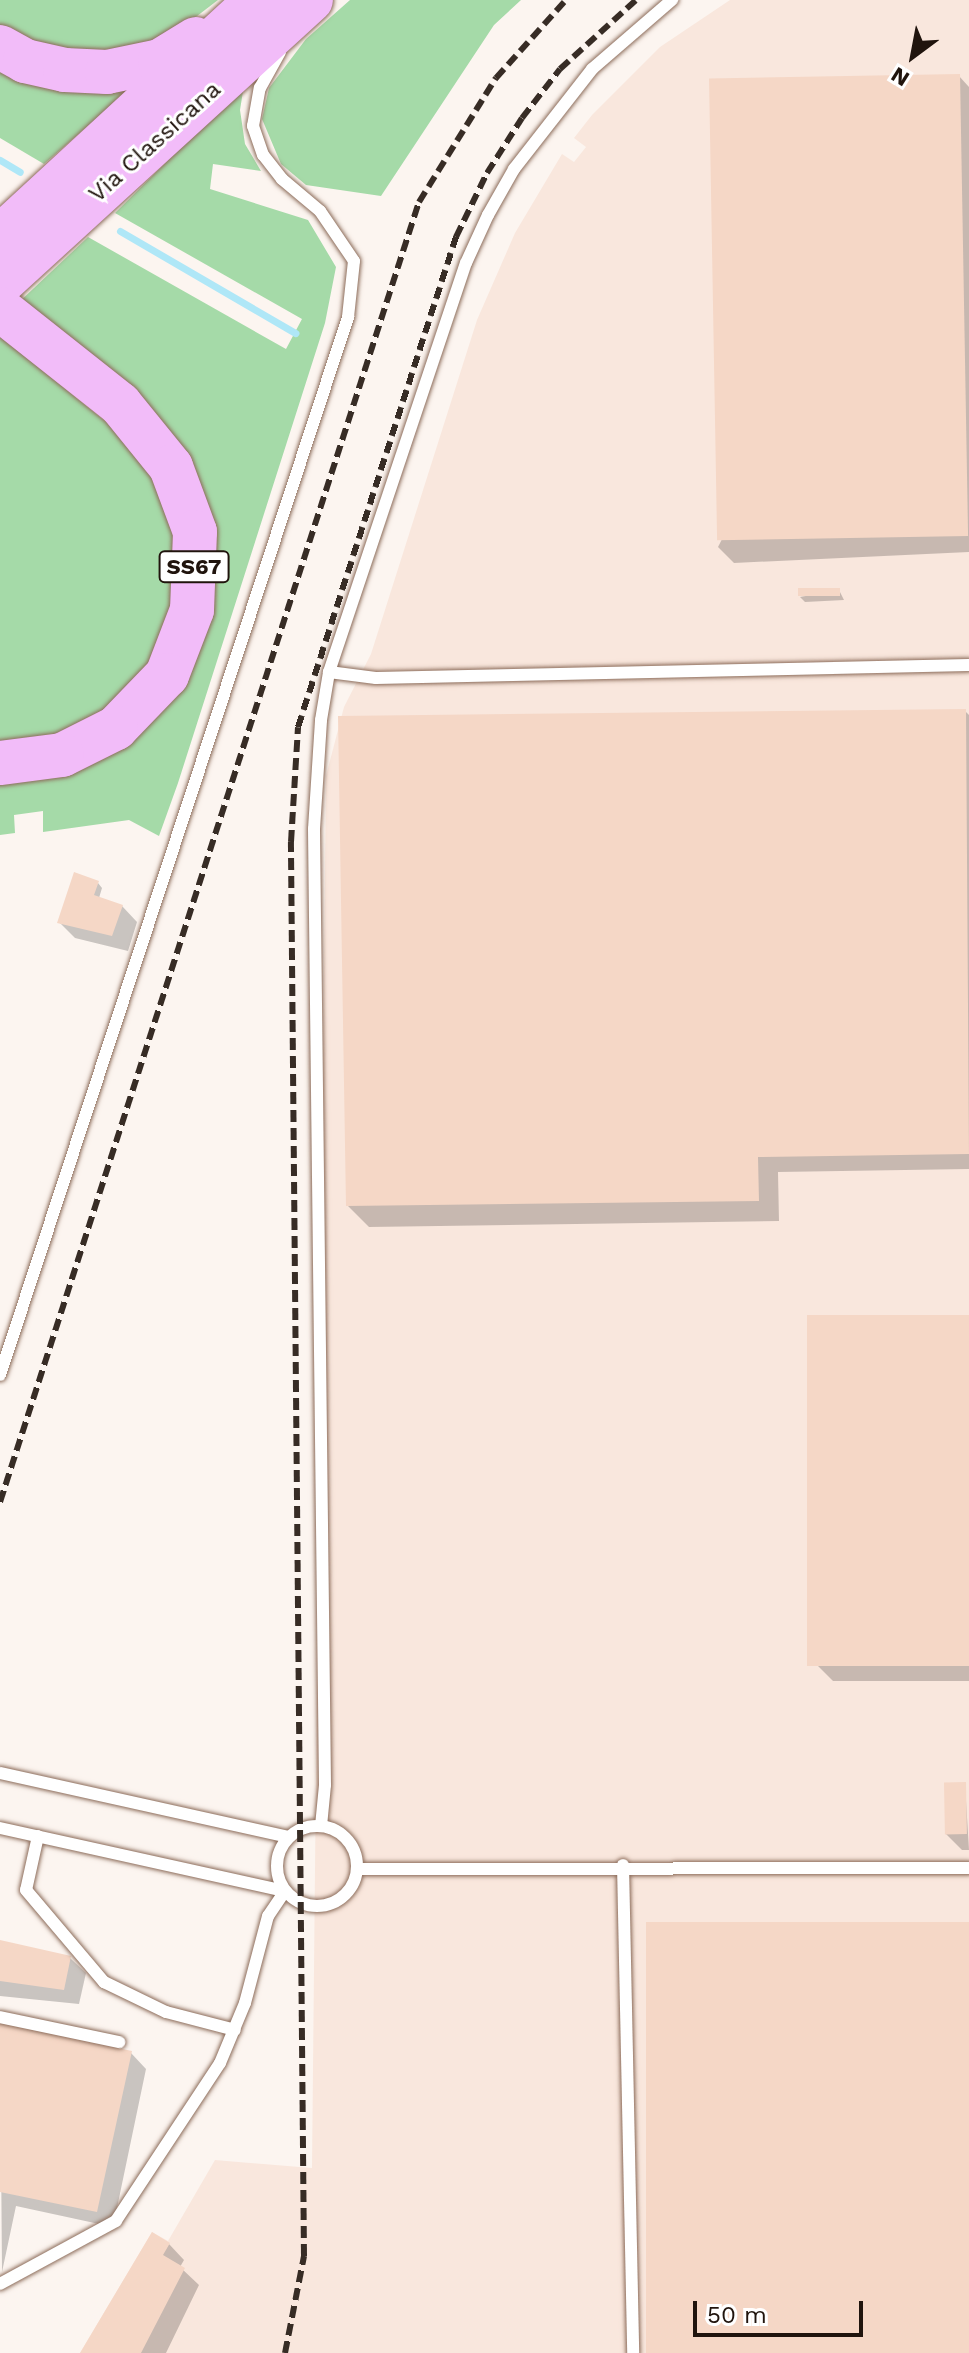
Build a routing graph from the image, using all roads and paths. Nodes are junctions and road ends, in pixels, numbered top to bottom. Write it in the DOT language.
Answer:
graph roads {
  1 [pos="672,0"];
  2 [pos="309,1"];
  3 [pos="255,2"];
  4 [pos="0,47"];
  5 [pos="0,237"];
  6 [pos="0,284"];
  7 [pos="12,318"];
  8 [pos="969,665"];
  9 [pos="329,672"];
  10 [pos="0,763"];
  11 [pos="0,1375"];
  12 [pos="0,1773"];
  13 [pos="321,1826"];
  14 [pos="0,1828"];
  15 [pos="38,1836"];
  16 [pos="289,1837"];
  17 [pos="623,1865"];
  18 [pos="969,1868"];
  19 [pos="358,1869"];
  20 [pos="285,1891"];
  21 [pos="0,2017"];
  22 [pos="235,2030"];
  23 [pos="119,2042"];
  24 [pos="0,2284"];
  25 [pos="633,2353"];
  1 -- 9 [label="lane"];
  2 -- 6 [label="highway, Via Classicana"];
  2 -- 11 [label="lane"];
  3 -- 4 [label="highway"];
  3 -- 5 [label="highway, Via Classicana"];
  7 -- 10 [label="highway, SS67"];
  8 -- 9 [label="lane"];
  9 -- 13 [label="lane"];
  12 -- 16 [label="lane"];
  13 -- 16 [label="lane"];
  13 -- 19 [label="lane"];
  14 -- 15 [label="lane"];
  15 -- 20 [label="lane"];
  15 -- 22 [label="lane"];
  16 -- 20 [label="lane"];
  17 -- 18 [label="lane"];
  17 -- 19 [label="lane"];
  17 -- 25 [label="lane"];
  19 -- 20 [label="lane"];
  20 -- 22 [label="lane"];
  21 -- 23 [label="lane"];
  22 -- 24 [label="lane"];
}
